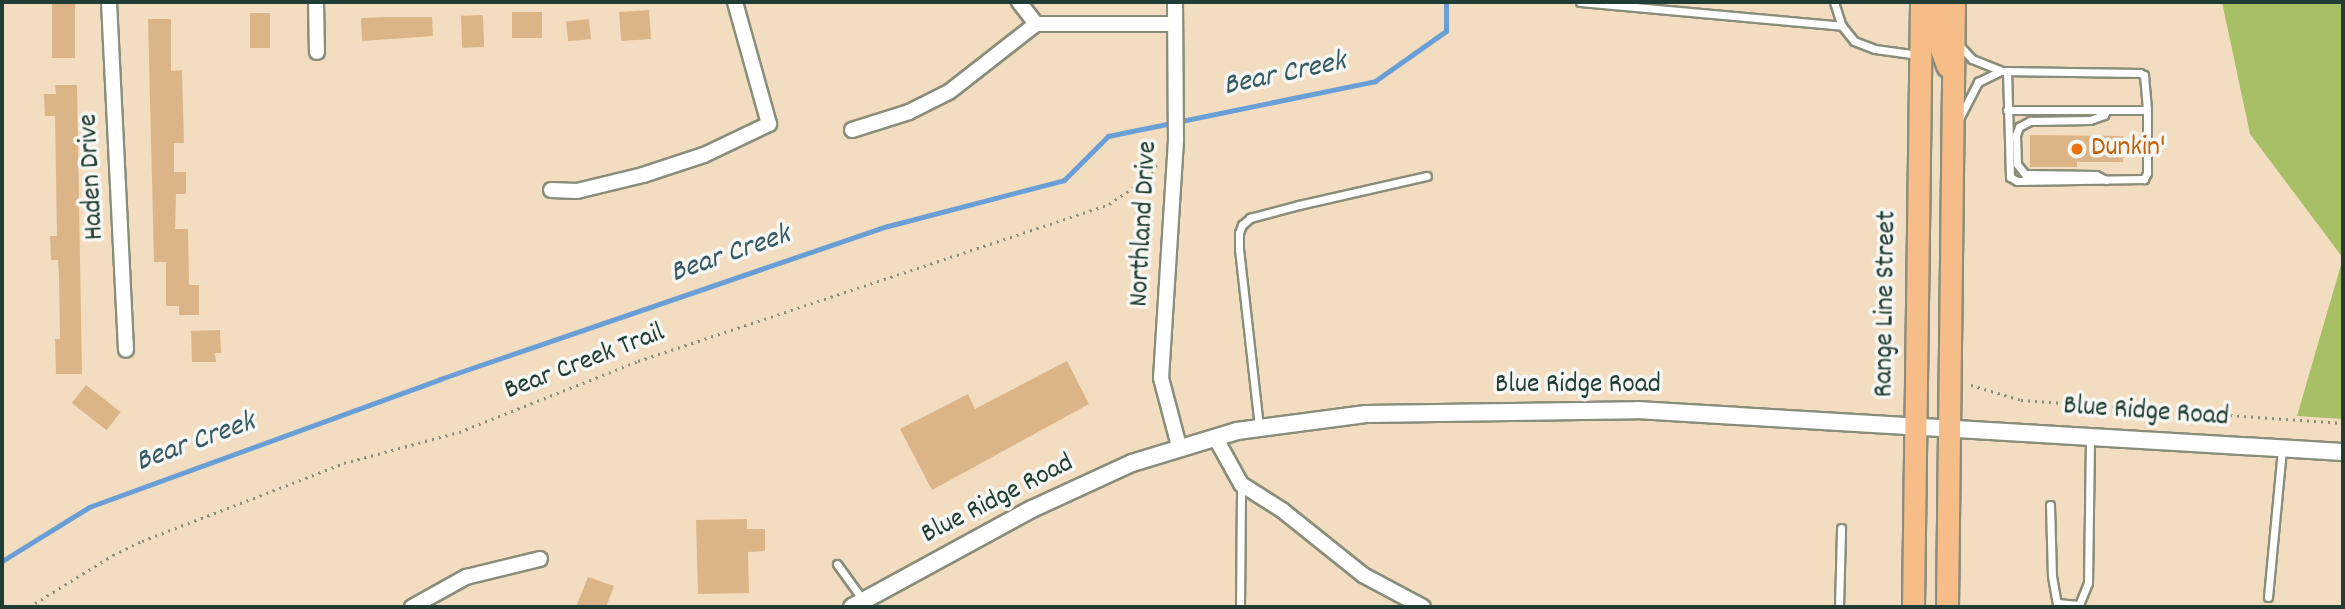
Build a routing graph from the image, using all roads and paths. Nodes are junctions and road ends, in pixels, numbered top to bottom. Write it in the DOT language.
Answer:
graph roads {
  1 [pos="109,2"];
  2 [pos="316,2"];
  3 [pos="735,2"];
  4 [pos="1018,2"];
  5 [pos="1175,2"];
  6 [pos="1580,2"];
  7 [pos="1834,2"];
  8 [pos="1921,2"];
  9 [pos="1936,2"];
  10 [pos="1954,2"];
  11 [pos="1036,24"];
  12 [pos="1175,24"];
  13 [pos="1842,26"];
  14 [pos="1953,41"];
  15 [pos="317,52"];
  16 [pos="1920,55"];
  17 [pos="2004,71"];
  18 [pos="1953,81"];
  19 [pos="2007,110"];
  20 [pos="2147,110"];
  21 [pos="2106,111"];
  22 [pos="1952,122"];
  23 [pos="852,130"];
  24 [pos="1157,164"];
  25 [pos="1427,176"];
  26 [pos="2106,181"];
  27 [pos="551,190"];
  28 [pos="126,350"];
  29 [pos="1971,385"];
  30 [pos="2343,423"];
  31 [pos="1913,425"];
  32 [pos="1259,427"];
  33 [pos="1948,427"];
  34 [pos="2090,436"];
  35 [pos="1215,437"];
  36 [pos="1179,446"];
  37 [pos="2282,448"];
  38 [pos="2343,452"];
  39 [pos="1241,484"];
  40 [pos="2050,505"];
  41 [pos="1840,528"];
  42 [pos="540,559"];
  43 [pos="837,564"];
  44 [pos="2268,597"];
  45 [pos="858,604"];
  46 [pos="29,607"];
  47 [pos="412,607"];
  48 [pos="1240,607"];
  49 [pos="1423,607"];
  50 [pos="1839,607"];
  51 [pos="1913,607"];
  52 [pos="1947,607"];
  1 -- 28 [label="street, Haden Drive"];
  2 -- 15 [label="street"];
  3 -- 27 [label="street"];
  4 -- 11 [label="street"];
  5 -- 12 [label="street, Northland Drive"];
  6 -- 13 [label="lane"];
  7 -- 13 [label="lane"];
  8 -- 16 [label="main road, Range Line Street"];
  9 -- 18 [label="main road"];
  10 -- 14 [label="main road"];
  11 -- 12 [label="street"];
  11 -- 23 [label="street"];
  12 -- 36 [label="street, Northland Drive"];
  13 -- 16 [label="lane"];
  14 -- 17 [label="lane"];
  14 -- 18 [label="main road"];
  16 -- 31 [label="main road, Range Line Street"];
  17 -- 19 [label="lane"];
  17 -- 20 [label="lane"];
  17 -- 22 [label="lane"];
  18 -- 22 [label="main road"];
  19 -- 21 [label="lane"];
  19 -- 26 [label="lane"];
  20 -- 21 [label="lane"];
  20 -- 26 [label="lane"];
  21 -- 26 [label="lane"];
  22 -- 33 [label="main road"];
  24 -- 46 [label="path, Bear Creek Trail"];
  25 -- 32 [label="lane"];
  29 -- 30 [label="path"];
  31 -- 32 [label="street, Blue Ridge Road"];
  31 -- 33 [label="street, Blue Ridge Road"];
  31 -- 51 [label="main road, Range Line Street"];
  32 -- 35 [label="street, Blue Ridge Road"];
  33 -- 34 [label="street, Blue Ridge Road"];
  33 -- 52 [label="main road"];
  34 -- 37 [label="street, Blue Ridge Road"];
  34 -- 40 [label="lane"];
  35 -- 36 [label="street, Blue Ridge Road"];
  35 -- 39 [label="street"];
  36 -- 45 [label="street, Blue Ridge Road"];
  37 -- 38 [label="street, Blue Ridge Road"];
  37 -- 44 [label="lane"];
  39 -- 48 [label="lane"];
  39 -- 49 [label="street"];
  41 -- 50 [label="lane"];
  42 -- 47 [label="street"];
  43 -- 45 [label="lane"];
}
